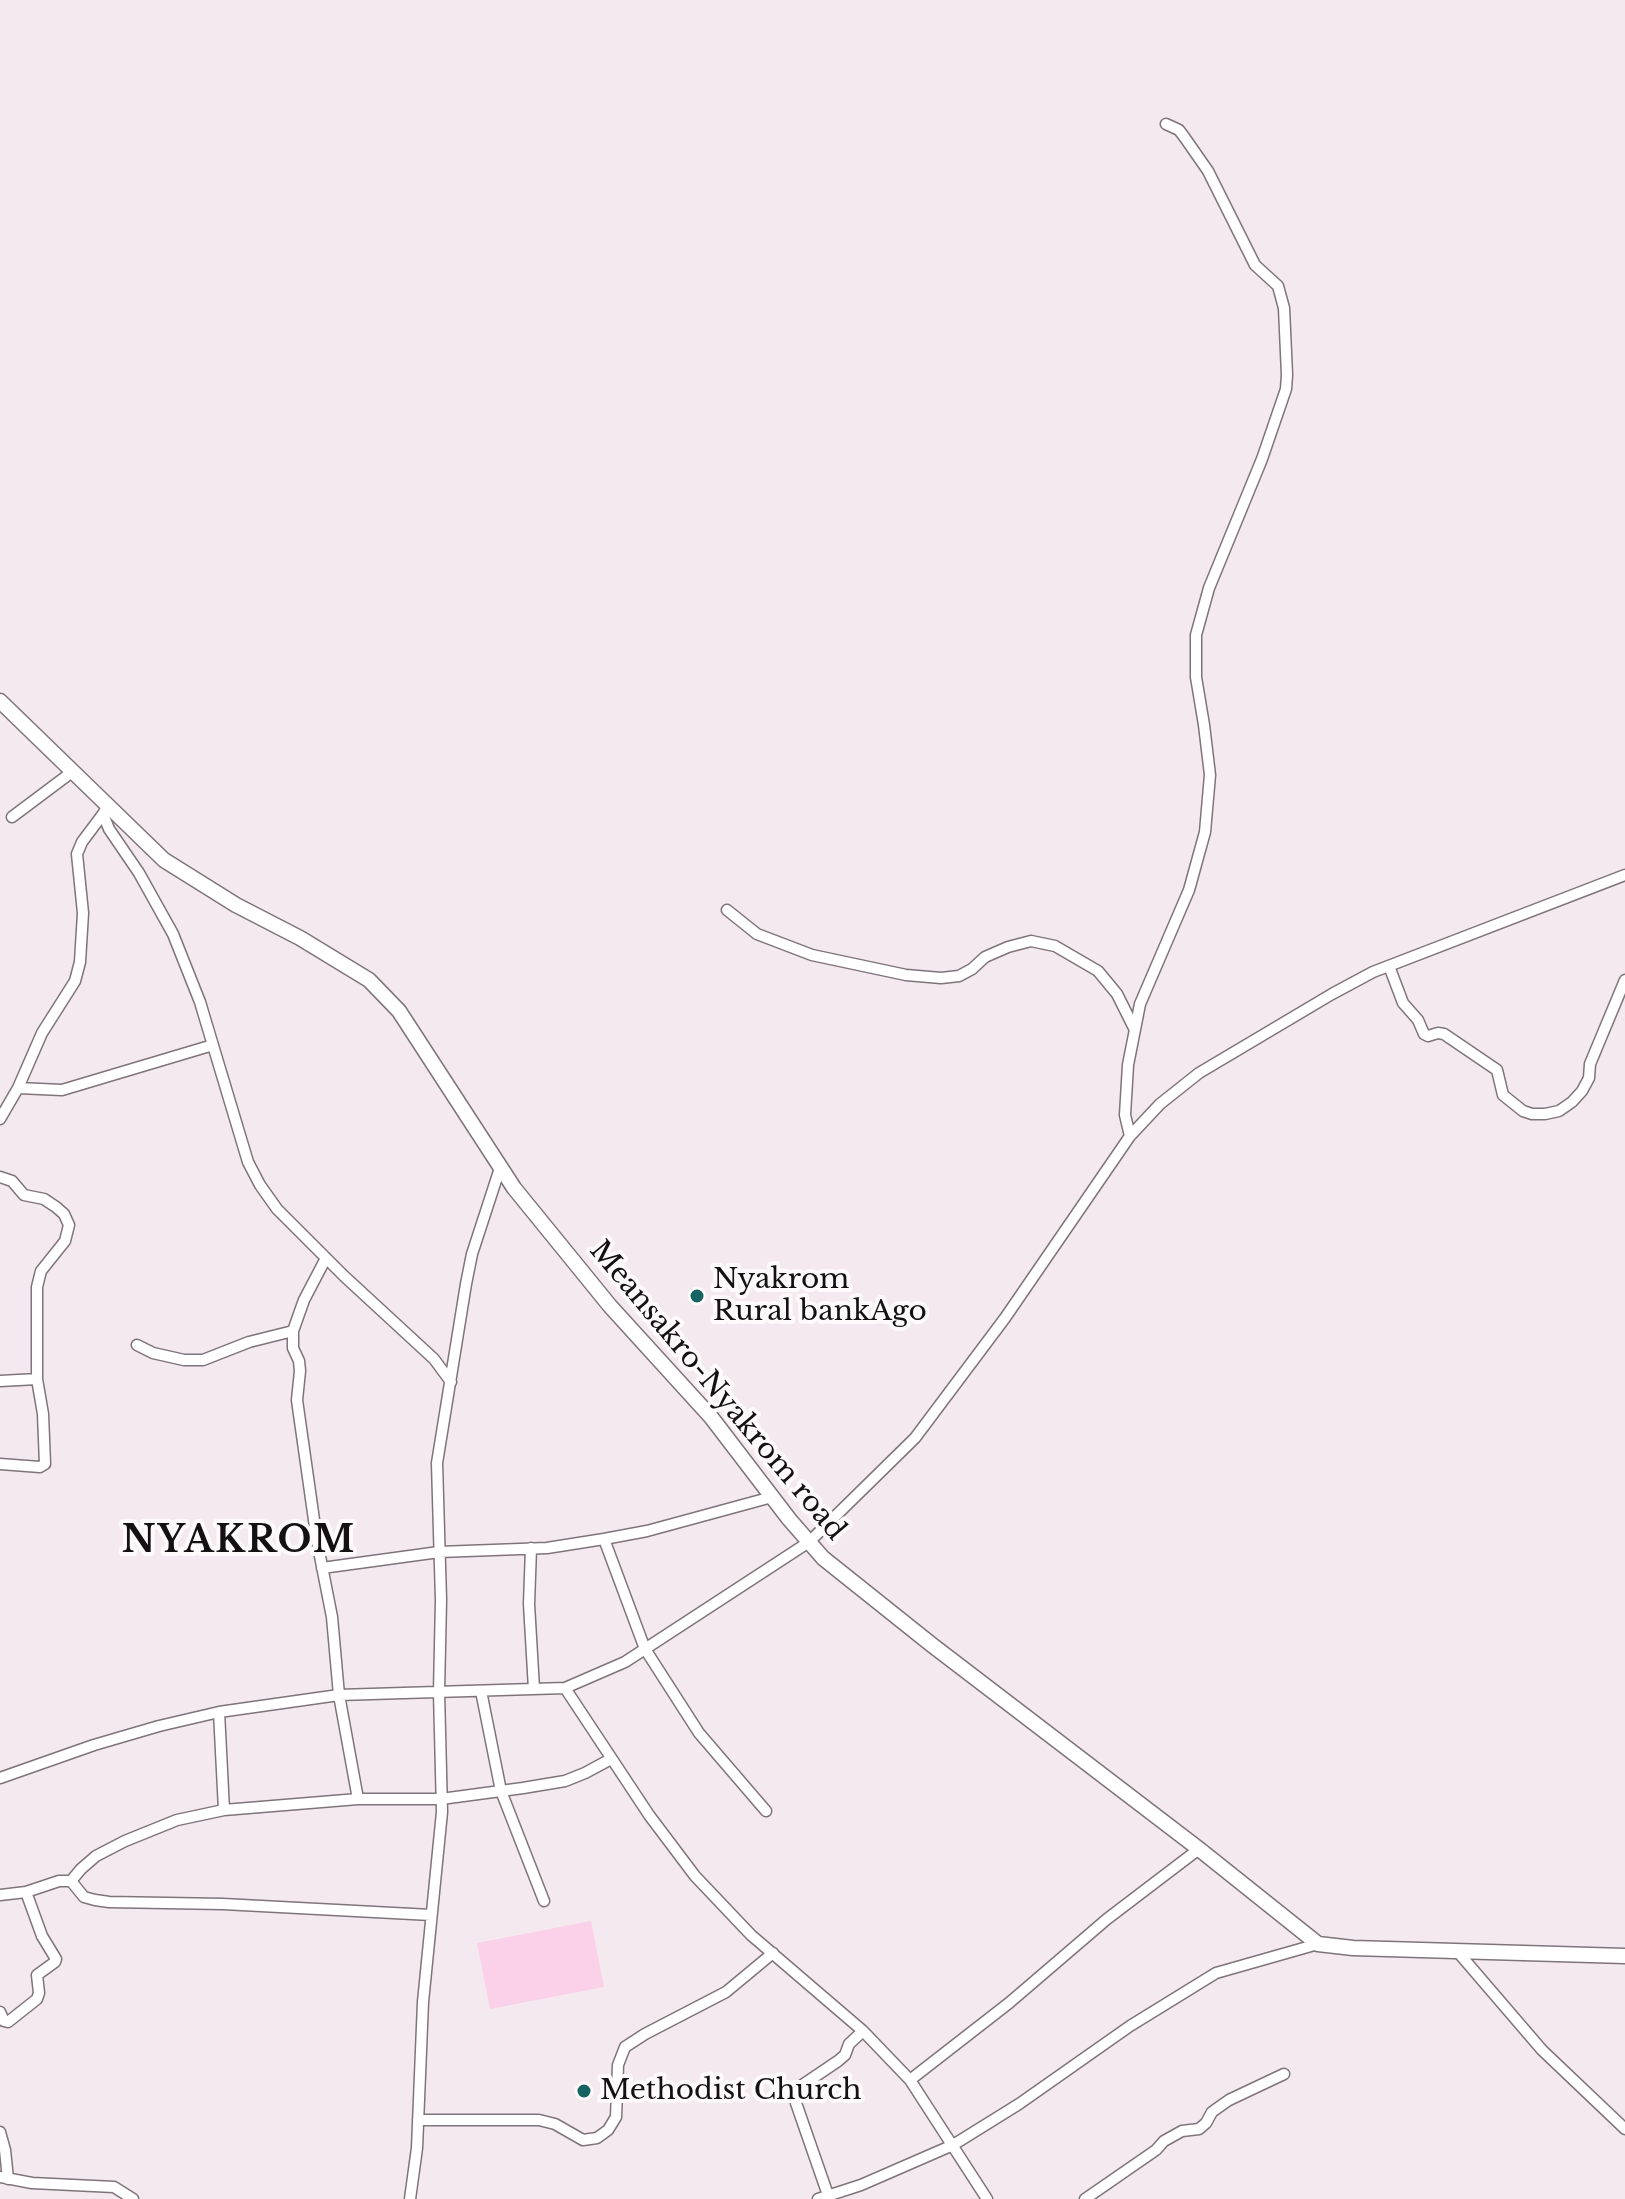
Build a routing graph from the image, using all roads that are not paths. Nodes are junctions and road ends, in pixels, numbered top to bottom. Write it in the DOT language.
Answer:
graph roads {
  1 [pos="1166,124"];
  2 [pos="0,701"];
  3 [pos="72,772"];
  4 [pos="105,810"];
  5 [pos="12,817"];
  6 [pos="1625,875"];
  7 [pos="727,910"];
  8 [pos="1389,966"];
  9 [pos="1625,980"];
  10 [pos="1135,1030"];
  11 [pos="213,1045"];
  12 [pos="18,1088"];
  13 [pos="0,1119"];
  14 [pos="1130,1136"];
  15 [pos="500,1168"];
  16 [pos="0,1177"];
  17 [pos="326,1258"];
  18 [pos="293,1331"];
  19 [pos="137,1345"];
  20 [pos="37,1379"];
  21 [pos="0,1381"];
  22 [pos="451,1382"];
  23 [pos="0,1464"];
  24 [pos="772,1497"];
  25 [pos="604,1539"];
  26 [pos="809,1542"];
  27 [pos="531,1548"];
  28 [pos="439,1552"];
  29 [pos="322,1568"];
  30 [pos="645,1649"];
  31 [pos="565,1688"];
  32 [pos="534,1689"];
  33 [pos="481,1691"];
  34 [pos="439,1692"];
  35 [pos="339,1695"];
  36 [pos="219,1712"];
  37 [pos="611,1759"];
  38 [pos="0,1778"];
  39 [pos="501,1791"];
  40 [pos="358,1799"];
  41 [pos="441,1799"];
  42 [pos="224,1810"];
  43 [pos="766,1811"];
  44 [pos="1199,1849"];
  45 [pos="71,1881"];
  46 [pos="26,1892"];
  47 [pos="0,1895"];
  48 [pos="544,1901"];
  49 [pos="431,1915"];
  50 [pos="1318,1944"];
  51 [pos="1457,1951"];
  52 [pos="773,1953"];
  53 [pos="1625,1956"];
  54 [pos="0,2012"];
  55 [pos="863,2031"];
  56 [pos="1284,2074"];
  57 [pos="910,2080"];
  58 [pos="418,2120"];
  59 [pos="1625,2129"];
  60 [pos="0,2132"];
  61 [pos="953,2145"];
  62 [pos="4,2178"];
  63 [pos="121,2195"];
  64 [pos="845,2195"];
  65 [pos="823,2197"];
  66 [pos="133,2199"];
  67 [pos="410,2199"];
  68 [pos="987,2199"];
  69 [pos="1085,2199"];
  1 -- 10 [label="street"];
  2 -- 3 [label="main road, Meansakro-Nyakrom road"];
  3 -- 4 [label="main road, Meansakro-Nyakrom road"];
  3 -- 5 [label="street"];
  4 -- 11 [label="street"];
  4 -- 12 [label="street"];
  4 -- 15 [label="main road, Meansakro-Nyakrom road"];
  6 -- 8 [label="street"];
  7 -- 10 [label="street"];
  8 -- 9 [label="street"];
  8 -- 14 [label="street"];
  10 -- 14 [label="street"];
  11 -- 12 [label="street"];
  11 -- 17 [label="street"];
  12 -- 13 [label="street"];
  14 -- 26 [label="street"];
  15 -- 22 [label="street"];
  15 -- 24 [label="main road, Meansakro-Nyakrom road"];
  16 -- 20 [label="street"];
  17 -- 18 [label="street"];
  17 -- 22 [label="street"];
  18 -- 19 [label="street"];
  18 -- 29 [label="street"];
  20 -- 21 [label="street"];
  20 -- 23 [label="street"];
  22 -- 28 [label="street"];
  24 -- 25 [label="street"];
  24 -- 26 [label="main road, Meansakro-Nyakrom road"];
  25 -- 27 [label="street"];
  25 -- 30 [label="street"];
  26 -- 30 [label="street"];
  26 -- 44 [label="main road, Meansakro-Nyakrom road"];
  27 -- 28 [label="street"];
  27 -- 32 [label="street"];
  28 -- 29 [label="street"];
  28 -- 34 [label="street"];
  29 -- 35 [label="street"];
  30 -- 31 [label="street"];
  30 -- 43 [label="street"];
  31 -- 32 [label="street"];
  31 -- 37 [label="street"];
  32 -- 33 [label="street"];
  33 -- 34 [label="street"];
  33 -- 39 [label="street"];
  34 -- 35 [label="street"];
  34 -- 41 [label="street"];
  35 -- 36 [label="street"];
  35 -- 40 [label="street"];
  36 -- 38 [label="street"];
  36 -- 42 [label="street"];
  37 -- 39 [label="street"];
  37 -- 52 [label="street"];
  39 -- 41 [label="street"];
  39 -- 48 [label="street"];
  40 -- 41 [label="street"];
  40 -- 42 [label="street"];
  41 -- 49 [label="street"];
  42 -- 45 [label="street"];
  44 -- 50 [label="main road, Meansakro-Nyakrom road"];
  44 -- 57 [label="street"];
  45 -- 46 [label="street"];
  45 -- 49 [label="street"];
  46 -- 47 [label="street"];
  46 -- 54 [label="street"];
  49 -- 58 [label="street"];
  50 -- 51 [label="main road"];
  50 -- 61 [label="street"];
  51 -- 53 [label="main road"];
  51 -- 59 [label="street"];
  52 -- 55 [label="street"];
  52 -- 58 [label="street"];
  55 -- 57 [label="street"];
  55 -- 65 [label="street"];
  56 -- 69 [label="street"];
  57 -- 61 [label="street"];
  58 -- 67 [label="street"];
  60 -- 62 [label="street"];
  61 -- 64 [label="street"];
  61 -- 68 [label="street"];
  62 -- 63 [label="street"];
  63 -- 66 [label="street"];
  64 -- 65 [label="street"];
}
